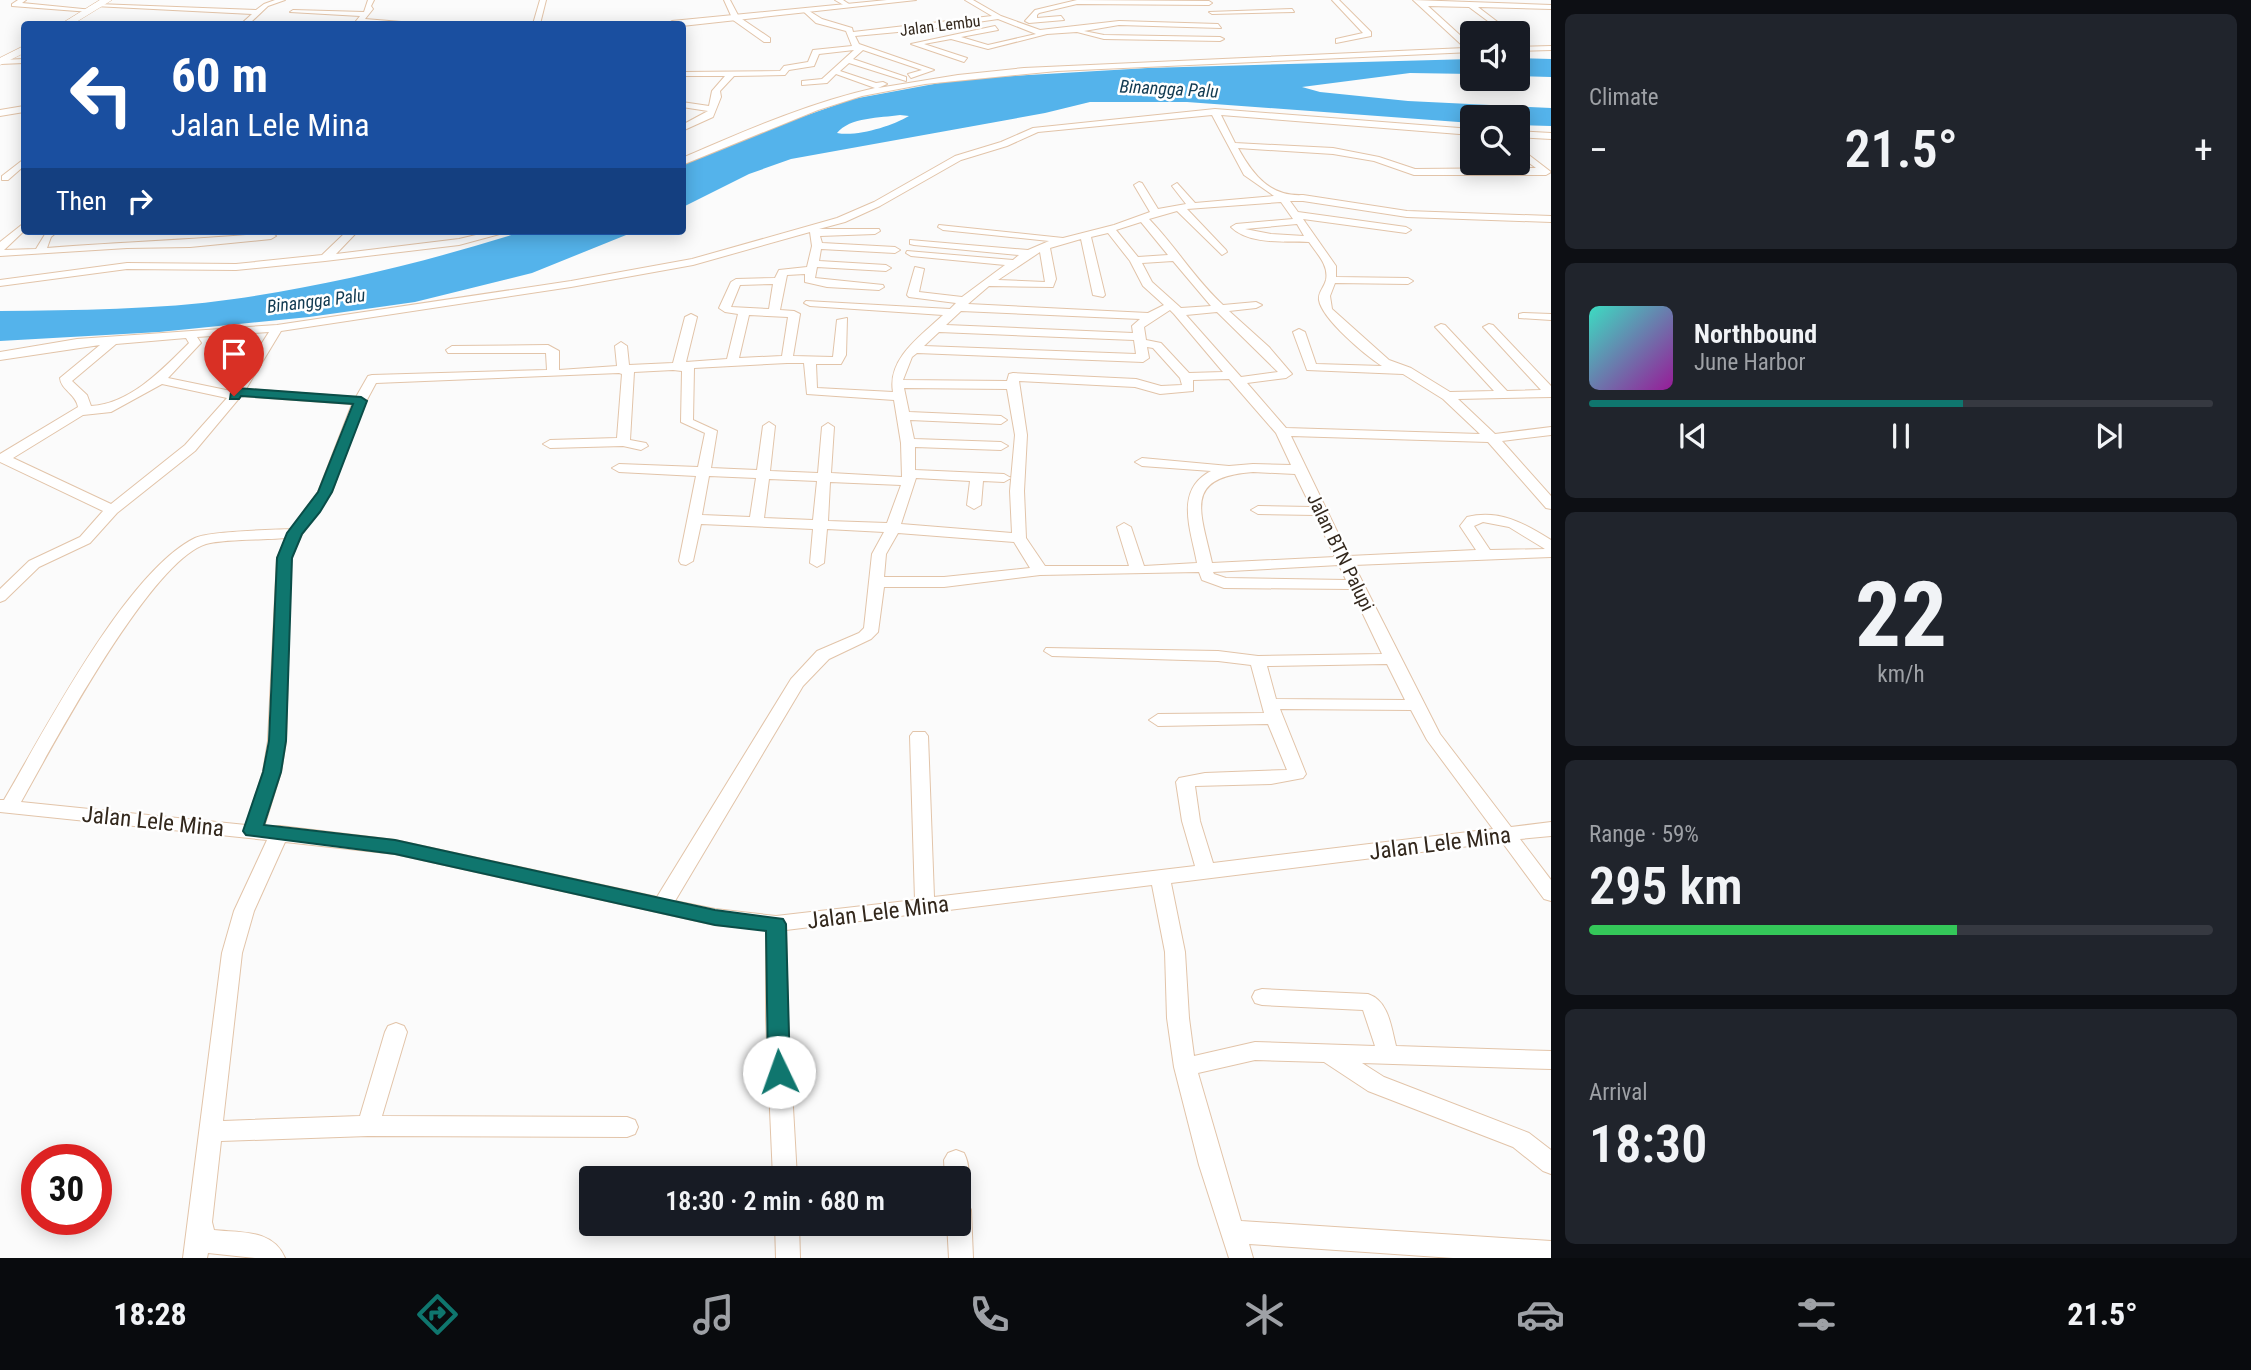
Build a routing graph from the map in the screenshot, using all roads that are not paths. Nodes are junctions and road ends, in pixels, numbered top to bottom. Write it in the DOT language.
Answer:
graph roads {
  1 [pos="282,0"];
  2 [pos="371,0"];
  3 [pos="542,0"];
  4 [pos="727,0"];
  5 [pos="838,0"];
  6 [pos="912,0"];
  7 [pos="968,0"];
  8 [pos="1335,0"];
  9 [pos="239,1"];
  10 [pos="1166,2"];
  11 [pos="1419,2"];
  12 [pos="24,4"];
  13 [pos="98,5"];
  14 [pos="1470,5"];
  15 [pos="849,6"];
  16 [pos="1551,7"];
  17 [pos="806,11"];
  18 [pos="1292,11"];
  19 [pos="258,12"];
  20 [pos="293,12"];
  21 [pos="1213,12"];
  22 [pos="227,13"];
  23 [pos="999,17"];
  24 [pos="362,18"];
  25 [pos="736,18"];
  26 [pos="1061,18"];
  27 [pos="1033,20"];
  28 [pos="71,21"];
  29 [pos="248,21"];
  30 [pos="352,21"];
  31 [pos="423,21"];
  32 [pos="537,21"];
  33 [pos="1251,21"];
  34 [pos="1492,21"];
  35 [pos="686,23"];
  36 [pos="1014,23"];
  37 [pos="1168,24"];
  38 [pos="1073,30"];
  39 [pos="881,32"];
  40 [pos="1041,32"];
  41 [pos="851,34"];
  42 [pos="952,37"];
  43 [pos="1220,39"];
  44 [pos="1460,39"];
  45 [pos="766,40"];
  46 [pos="1339,41"];
  47 [pos="915,44"];
  48 [pos="859,47"];
  49 [pos="1530,48"];
  50 [pos="1321,49"];
  51 [pos="1460,50"];
  52 [pos="21,51"];
  53 [pos="1530,51"];
  54 [pos="1534,51"];
  55 [pos="1551,51"];
  56 [pos="1226,55"];
  57 [pos="3,60"];
  58 [pos="848,60"];
  59 [pos="964,60"];
  60 [pos="21,61"];
  61 [pos="834,71"];
  62 [pos="686,74"];
  63 [pos="731,74"];
  64 [pos="903,79"];
  65 [pos="805,83"];
  66 [pos="875,86"];
  67 [pos="686,105"];
  68 [pos="803,105"];
  69 [pos="713,109"];
  70 [pos="21,110"];
  71 [pos="1214,112"];
  72 [pos="0,113"];
  73 [pos="686,117"];
  74 [pos="696,121"];
  75 [pos="686,127"];
  76 [pos="1460,131"];
  77 [pos="1530,135"];
  78 [pos="1551,136"];
  79 [pos="1235,145"];
  80 [pos="1530,159"];
  81 [pos="686,160"];
  82 [pos="21,164"];
  83 [pos="1548,173"];
  84 [pos="3,178"];
  85 [pos="21,178"];
  86 [pos="1139,185"];
  87 [pos="1177,186"];
  88 [pos="1283,198"];
  89 [pos="1186,206"];
  90 [pos="1149,215"];
  91 [pos="1298,218"];
  92 [pos="1551,219"];
  93 [pos="943,227"];
  94 [pos="21,229"];
  95 [pos="1110,229"];
  96 [pos="1406,230"];
  97 [pos="815,231"];
  98 [pos="875,231"];
  99 [pos="48,235"];
  100 [pos="150,235"];
  101 [pos="350,235"];
  102 [pos="489,235"];
  103 [pos="1085,235"];
  104 [pos="1312,239"];
  105 [pos="1065,240"];
  106 [pos="144,244"];
  107 [pos="817,246"];
  108 [pos="1044,246"];
  109 [pos="264,247"];
  110 [pos="0,248"];
  111 [pos="895,250"];
  112 [pos="40,252"];
  113 [pos="1222,252"];
  114 [pos="1028,253"];
  115 [pos="1,257"];
  116 [pos="325,258"];
  117 [pos="1178,258"];
  118 [pos="1135,260"];
  119 [pos="1014,263"];
  120 [pos="812,267"];
  121 [pos="886,268"];
  122 [pos="919,269"];
  123 [pos="1331,280"];
  124 [pos="779,281"];
  125 [pos="1408,281"];
  126 [pos="0,283"];
  127 [pos="988,283"];
  128 [pos="879,287"];
  129 [pos="1099,295"];
  130 [pos="810,303"];
  131 [pos="1256,305"];
  132 [pos="957,307"];
  133 [pos="1222,308"];
  134 [pos="1174,309"];
  135 [pos="744,312"];
  136 [pos="774,313"];
  137 [pos="1150,316"];
  138 [pos="1523,316"];
  139 [pos="691,317"];
  140 [pos="1551,317"];
  141 [pos="843,320"];
  142 [pos="1441,327"];
  143 [pos="1489,327"];
  144 [pos="277,328"];
  145 [pos="936,328"];
  146 [pos="1299,332"];
  147 [pos="189,335"];
  148 [pos="1140,339"];
  149 [pos="113,340"];
  150 [pos="621,346"];
  151 [pos="915,349"];
  152 [pos="452,350"];
  153 [pos="3,353"];
  154 [pos="1013,354"];
  155 [pos="787,359"];
  156 [pos="810,362"];
  157 [pos="732,364"];
  158 [pos="683,368"];
  159 [pos="1407,370"];
  160 [pos="625,371"];
  161 [pos="553,374"];
  162 [pos="1186,377"];
  163 [pos="1235,378"];
  164 [pos="160,380"];
  165 [pos="1013,381"];
  166 [pos="898,390"];
  167 [pos="1503,393"];
  168 [pos="1551,393"];
  169 [pos="236,394"];
  170 [pos="1447,396"];
  171 [pos="361,401"];
  172 [pos="80,411"];
  173 [pos="903,416"];
  174 [pos="1001,420"];
  175 [pos="769,426"];
  176 [pos="828,427"];
  177 [pos="1551,431"];
  178 [pos="1282,432"];
  179 [pos="1492,438"];
  180 [pos="623,442"];
  181 [pos="908,443"];
  182 [pos="551,444"];
  183 [pos="641,446"];
  184 [pos="1001,446"];
  185 [pos="1,458"];
  186 [pos="1142,462"];
  187 [pos="620,468"];
  188 [pos="1233,469"];
  189 [pos="705,470"];
  190 [pos="1301,470"];
  191 [pos="764,473"];
  192 [pos="825,476"];
  193 [pos="909,477"];
  194 [pos="977,477"];
  195 [pos="1004,478"];
  196 [pos="974,505"];
  197 [pos="1551,505"];
  198 [pos="112,510"];
  199 [pos="1258,510"];
  200 [pos="1321,511"];
  201 [pos="695,519"];
  202 [pos="757,521"];
  203 [pos="822,524"];
  204 [pos="1124,527"];
  205 [pos="893,528"];
  206 [pos="295,533"];
  207 [pos="1019,538"];
  208 [pos="1550,552"];
  209 [pos="1486,554"];
  210 [pos="685,561"];
  211 [pos="1346,562"];
  212 [pos="817,563"];
  213 [pos="1203,566"];
  214 [pos="1138,570"];
  215 [pos="1040,571"];
  216 [pos="876,582"];
  217 [pos="1357,585"];
  218 [pos="0,597"];
  219 [pos="1052,651"];
  220 [pos="1392,659"];
  221 [pos="1258,661"];
  222 [pos="1417,705"];
  223 [pos="1272,711"];
  224 [pos="1158,720"];
  225 [pos="919,736"];
  226 [pos="3,807"];
  227 [pos="1551,829"];
  228 [pos="253,831"];
  229 [pos="280,833"];
  230 [pos="1506,835"];
  231 [pos="1206,872"];
  232 [pos="1160,877"];
  233 [pos="1551,894"];
  234 [pos="662,906"];
  235 [pos="925,906"];
  236 [pos="776,924"];
  237 [pos="1262,997"];
  238 [pos="396,1032"];
  239 [pos="1329,1053"];
  240 [pos="1388,1055"];
  241 [pos="1551,1060"];
  242 [pos="1185,1067"];
  243 [pos="368,1126"];
  244 [pos="627,1128"];
  245 [pos="211,1131"];
  246 [pos="1551,1164"];
  247 [pos="784,1166"];
  248 [pos="200,1222"];
  249 [pos="1232,1232"];
  250 [pos="787,1236"];
  251 [pos="960,1236"];
  252 [pos="1551,1253"];
  253 [pos="195,1258"];
  254 [pos="273,1258"];
  255 [pos="788,1258"];
  256 [pos="961,1258"];
  257 [pos="1241,1258"];
  1 -- 19 [label="street"];
  2 -- 24 [label="street"];
  3 -- 32 [label="street"];
  4 -- 25 [label="street"];
  5 -- 15 [label="street"];
  6 -- 15 [label="main road"];
  7 -- 23 [label="street, Jalan Lembu"];
  8 -- 46 [label="street"];
  9 -- 22 [label="street"];
  10 -- 21 [label="street"];
  10 -- 27 [label="street"];
  10 -- 37 [label="street"];
  11 -- 14 [label="street"];
  11 -- 44 [label="street"];
  12 -- 13 [label="street"];
  13 -- 22 [label="street"];
  13 -- 28 [label="highway"];
  14 -- 16 [label="street"];
  14 -- 34 [label="street"];
  15 -- 17 [label="main road"];
  17 -- 25 [label="main road"];
  17 -- 41 [label="street, Jalan Lembu"];
  18 -- 21 [label="street"];
  19 -- 22 [label="street"];
  19 -- 29 [label="street"];
  20 -- 24 [label="street"];
  21 -- 33 [label="street"];
  21 -- 37 [label="street"];
  21 -- 43 [label="street"];
  23 -- 36 [label="street, Jalan Lembu"];
  23 -- 39 [label="street, Jalan Lembu"];
  24 -- 30 [label="street"];
  24 -- 31 [label="street"];
  25 -- 35 [label="main road"];
  25 -- 45 [label="street"];
  26 -- 27 [label="street"];
  27 -- 36 [label="street"];
  36 -- 40 [label="street, Jalan Lembu"];
  36 -- 42 [label="street, Jalan Lembu"];
  37 -- 38 [label="street"];
  38 -- 40 [label="street"];
  38 -- 43 [label="street"];
  39 -- 41 [label="street, Jalan Lembu"];
  39 -- 47 [label="street, Jalan Lembu"];
  40 -- 42 [label="street, Jalan Lembu"];
  41 -- 48 [label="street"];
  42 -- 47 [label="street, Jalan Lembu"];
  43 -- 56 [label="street"];
  47 -- 59 [label="street, Jalan Lembu"];
  48 -- 58 [label="street"];
  48 -- 63 [label="street"];
  48 -- 64 [label="street"];
  49 -- 54 [label="street"];
  50 -- 56 [label="street"];
  51 -- 56 [label="street"];
  52 -- 57 [label="highway"];
  53 -- 54 [label="street"];
  54 -- 55 [label="street"];
  56 -- 81 [label="street"];
  57 -- 60 [label="street"];
  58 -- 61 [label="street"];
  58 -- 64 [label="street"];
  61 -- 65 [label="street"];
  61 -- 66 [label="street"];
  62 -- 63 [label="street"];
  63 -- 69 [label="street"];
  64 -- 66 [label="street"];
  66 -- 68 [label="street"];
  67 -- 69 [label="street"];
  69 -- 74 [label="street"];
  70 -- 72 [label="main road"];
  71 -- 76 [label="street"];
  71 -- 79 [label="street"];
  71 -- 97 [label="street"];
  73 -- 74 [label="street"];
  74 -- 75 [label="street"];
  77 -- 78 [label="street"];
  79 -- 83 [label="street"];
  79 -- 88 [label="street"];
  80 -- 83 [label="street"];
  82 -- 84 [label="street"];
  84 -- 85 [label="street"];
  86 -- 90 [label="street"];
  87 -- 89 [label="street"];
  88 -- 89 [label="street"];
  88 -- 91 [label="street"];
  88 -- 92 [label="street"];
  89 -- 90 [label="street"];
  89 -- 113 [label="street"];
  90 -- 95 [label="street"];
  90 -- 117 [label="street"];
  91 -- 96 [label="street"];
  91 -- 104 [label="street"];
  91 -- 104 [label="street"];
  93 -- 105 [label="street"];
  94 -- 110 [label="street"];
  95 -- 103 [label="street"];
  95 -- 118 [label="street, Jalan BTN Palupi"];
  97 -- 98 [label="street"];
  97 -- 107 [label="street"];
  97 -- 144 [label="street"];
  99 -- 112 [label="street"];
  100 -- 106 [label="street"];
  101 -- 116 [label="street"];
  102 -- 116 [label="street"];
  103 -- 105 [label="street"];
  103 -- 129 [label="street"];
  104 -- 123 [label="street"];
  105 -- 108 [label="street"];
  106 -- 109 [label="street"];
  106 -- 112 [label="street"];
  107 -- 111 [label="street"];
  107 -- 120 [label="street"];
  108 -- 114 [label="street"];
  108 -- 127 [label="street"];
  109 -- 116 [label="street"];
  109 -- 126 [label="street"];
  112 -- 115 [label="street"];
  114 -- 119 [label="street"];
  114 -- 119 [label="street"];
  117 -- 118 [label="street"];
  117 -- 133 [label="street"];
  118 -- 134 [label="street, Jalan BTN Palupi"];
  119 -- 127 [label="street"];
  120 -- 121 [label="street"];
  120 -- 124 [label="street"];
  120 -- 128 [label="street"];
  122 -- 132 [label="street"];
  123 -- 125 [label="street"];
  123 -- 159 [label="street"];
  124 -- 135 [label="street"];
  124 -- 136 [label="street"];
  127 -- 132 [label="street"];
  130 -- 132 [label="street"];
  131 -- 133 [label="street"];
  132 -- 137 [label="street"];
  132 -- 145 [label="street"];
  133 -- 134 [label="street"];
  133 -- 163 [label="street"];
  134 -- 137 [label="street"];
  134 -- 163 [label="street, Jalan BTN Palupi"];
  135 -- 136 [label="street"];
  135 -- 157 [label="street"];
  136 -- 155 [label="street"];
  137 -- 148 [label="street"];
  138 -- 140 [label="street"];
  139 -- 158 [label="street"];
  141 -- 156 [label="street"];
  142 -- 167 [label="street"];
  143 -- 168 [label="street"];
  144 -- 147 [label="street"];
  144 -- 169 [label="street"];
  145 -- 148 [label="street"];
  145 -- 151 [label="street"];
  146 -- 159 [label="street"];
  147 -- 149 [label="street"];
  147 -- 164 [label="street"];
  148 -- 154 [label="street"];
  148 -- 162 [label="street"];
  149 -- 153 [label="street"];
  149 -- 172 [label="street"];
  150 -- 160 [label="street"];
  151 -- 154 [label="street"];
  151 -- 166 [label="street"];
  152 -- 161 [label="street"];
  154 -- 165 [label="street"];
  155 -- 156 [label="street"];
  155 -- 157 [label="street"];
  156 -- 166 [label="street"];
  157 -- 158 [label="street"];
  158 -- 160 [label="street"];
  158 -- 189 [label="street"];
  159 -- 170 [label="street"];
  160 -- 161 [label="street"];
  160 -- 180 [label="street"];
  161 -- 171 [label="street"];
  162 -- 163 [label="street"];
  162 -- 165 [label="street"];
  163 -- 178 [label="street, Jalan BTN Palupi"];
  164 -- 169 [label="street"];
  164 -- 172 [label="street"];
  165 -- 166 [label="street"];
  165 -- 207 [label="street"];
  166 -- 173 [label="street"];
  167 -- 168 [label="street"];
  167 -- 170 [label="street"];
  169 -- 171 [label="street"];
  169 -- 198 [label="street"];
  170 -- 179 [label="street"];
  171 -- 206 [label="street"];
  172 -- 185 [label="street"];
  173 -- 174 [label="street"];
  173 -- 181 [label="street"];
  175 -- 191 [label="street"];
  176 -- 192 [label="street"];
  177 -- 179 [label="street"];
  178 -- 179 [label="street"];
  178 -- 190 [label="street, Jalan BTN Palupi"];
  179 -- 197 [label="street"];
  180 -- 182 [label="street"];
  180 -- 183 [label="street"];
  181 -- 184 [label="street"];
  181 -- 193 [label="street"];
  185 -- 198 [label="street"];
  186 -- 188 [label="street"];
  187 -- 189 [label="street"];
  188 -- 190 [label="street"];
  188 -- 213 [label="street"];
  189 -- 191 [label="street"];
  189 -- 201 [label="street"];
  190 -- 200 [label="street, Jalan BTN Palupi"];
  191 -- 192 [label="street"];
  191 -- 202 [label="street"];
  192 -- 193 [label="street"];
  192 -- 203 [label="street"];
  193 -- 194 [label="street"];
  193 -- 205 [label="street"];
  194 -- 195 [label="street"];
  194 -- 196 [label="street"];
  198 -- 218 [label="street"];
  199 -- 200 [label="street"];
  200 -- 211 [label="street, Jalan BTN Palupi"];
  201 -- 202 [label="street"];
  201 -- 210 [label="street"];
  202 -- 203 [label="street"];
  203 -- 205 [label="street"];
  203 -- 212 [label="street"];
  204 -- 214 [label="street"];
  205 -- 207 [label="street"];
  205 -- 216 [label="street"];
  206 -- 226 [label="street"];
  206 -- 228 [label="street"];
  207 -- 215 [label="street"];
  208 -- 209 [label="street"];
  208 -- 209 [label="street"];
  209 -- 211 [label="street"];
  211 -- 213 [label="street"];
  211 -- 217 [label="street, Jalan BTN Palupi"];
  213 -- 214 [label="street"];
  213 -- 217 [label="street"];
  214 -- 215 [label="street"];
  215 -- 216 [label="street"];
  216 -- 234 [label="street"];
  217 -- 220 [label="street, Jalan BTN Palupi"];
  219 -- 221 [label="street"];
  220 -- 221 [label="street"];
  220 -- 222 [label="street, Jalan BTN Palupi"];
  221 -- 223 [label="street"];
  222 -- 223 [label="street"];
  222 -- 230 [label="street, Jalan BTN Palupi"];
  223 -- 224 [label="street"];
  223 -- 231 [label="street"];
  225 -- 235 [label="street"];
  226 -- 228 [label="street, Jalan Lele Mina"];
  227 -- 230 [label="street, Jalan Lele Mina"];
  228 -- 229 [label="street, Jalan Lele Mina"];
  229 -- 234 [label="street, Jalan Lele Mina"];
  229 -- 245 [label="street"];
  230 -- 231 [label="street, Jalan Lele Mina"];
  230 -- 233 [label="street, Jalan BTN Palupi"];
  231 -- 232 [label="street, Jalan Lele Mina"];
  232 -- 235 [label="street, Jalan Lele Mina"];
  232 -- 242 [label="street"];
  234 -- 236 [label="street, Jalan Lele Mina"];
  235 -- 236 [label="street, Jalan Lele Mina"];
  236 -- 247 [label="street"];
  237 -- 240 [label="street"];
  238 -- 243 [label="street"];
  239 -- 240 [label="street"];
  239 -- 242 [label="street"];
  239 -- 246 [label="street"];
  240 -- 241 [label="street"];
  242 -- 249 [label="street"];
  243 -- 244 [label="street"];
  243 -- 245 [label="street"];
  245 -- 248 [label="street"];
  248 -- 253 [label="street"];
  248 -- 254 [label="street"];
  249 -- 252 [label="street"];
  249 -- 257 [label="street"];
  250 -- 255 [label="street"];
  251 -- 256 [label="street"];
}
